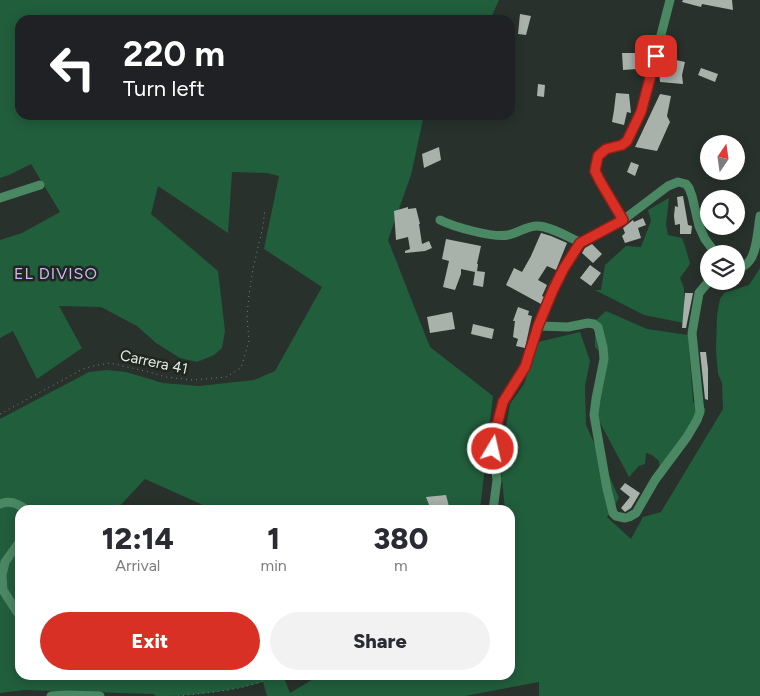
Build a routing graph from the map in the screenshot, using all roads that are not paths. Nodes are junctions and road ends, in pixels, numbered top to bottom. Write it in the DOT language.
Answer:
graph roads {
  1 [pos="670,0"];
  2 [pos="40,185"];
  3 [pos="0,198"];
  4 [pos="760,216"];
  5 [pos="440,220"];
  6 [pos="623,220"];
  7 [pos="580,243"];
  8 [pos="709,245"];
  9 [pos="745,264"];
  10 [pos="702,290"];
  11 [pos="538,326"];
  12 [pos="0,504"];
  13 [pos="18,505"];
  14 [pos="494,505"];
  15 [pos="15,548"];
  16 [pos="15,609"];
  17 [pos="51,696"];
  18 [pos="100,696"];
  1 -- 6 [label="street"];
  2 -- 3 [label="street"];
  4 -- 9 [label="street"];
  5 -- 7 [label="street"];
  6 -- 7 [label="street"];
  6 -- 8 [label="street"];
  7 -- 11 [label="street"];
  10 -- 11 [label="street"];
  11 -- 14 [label="street"];
  12 -- 13 [label="street"];
  15 -- 16 [label="street"];
  17 -- 18 [label="street"];
}
